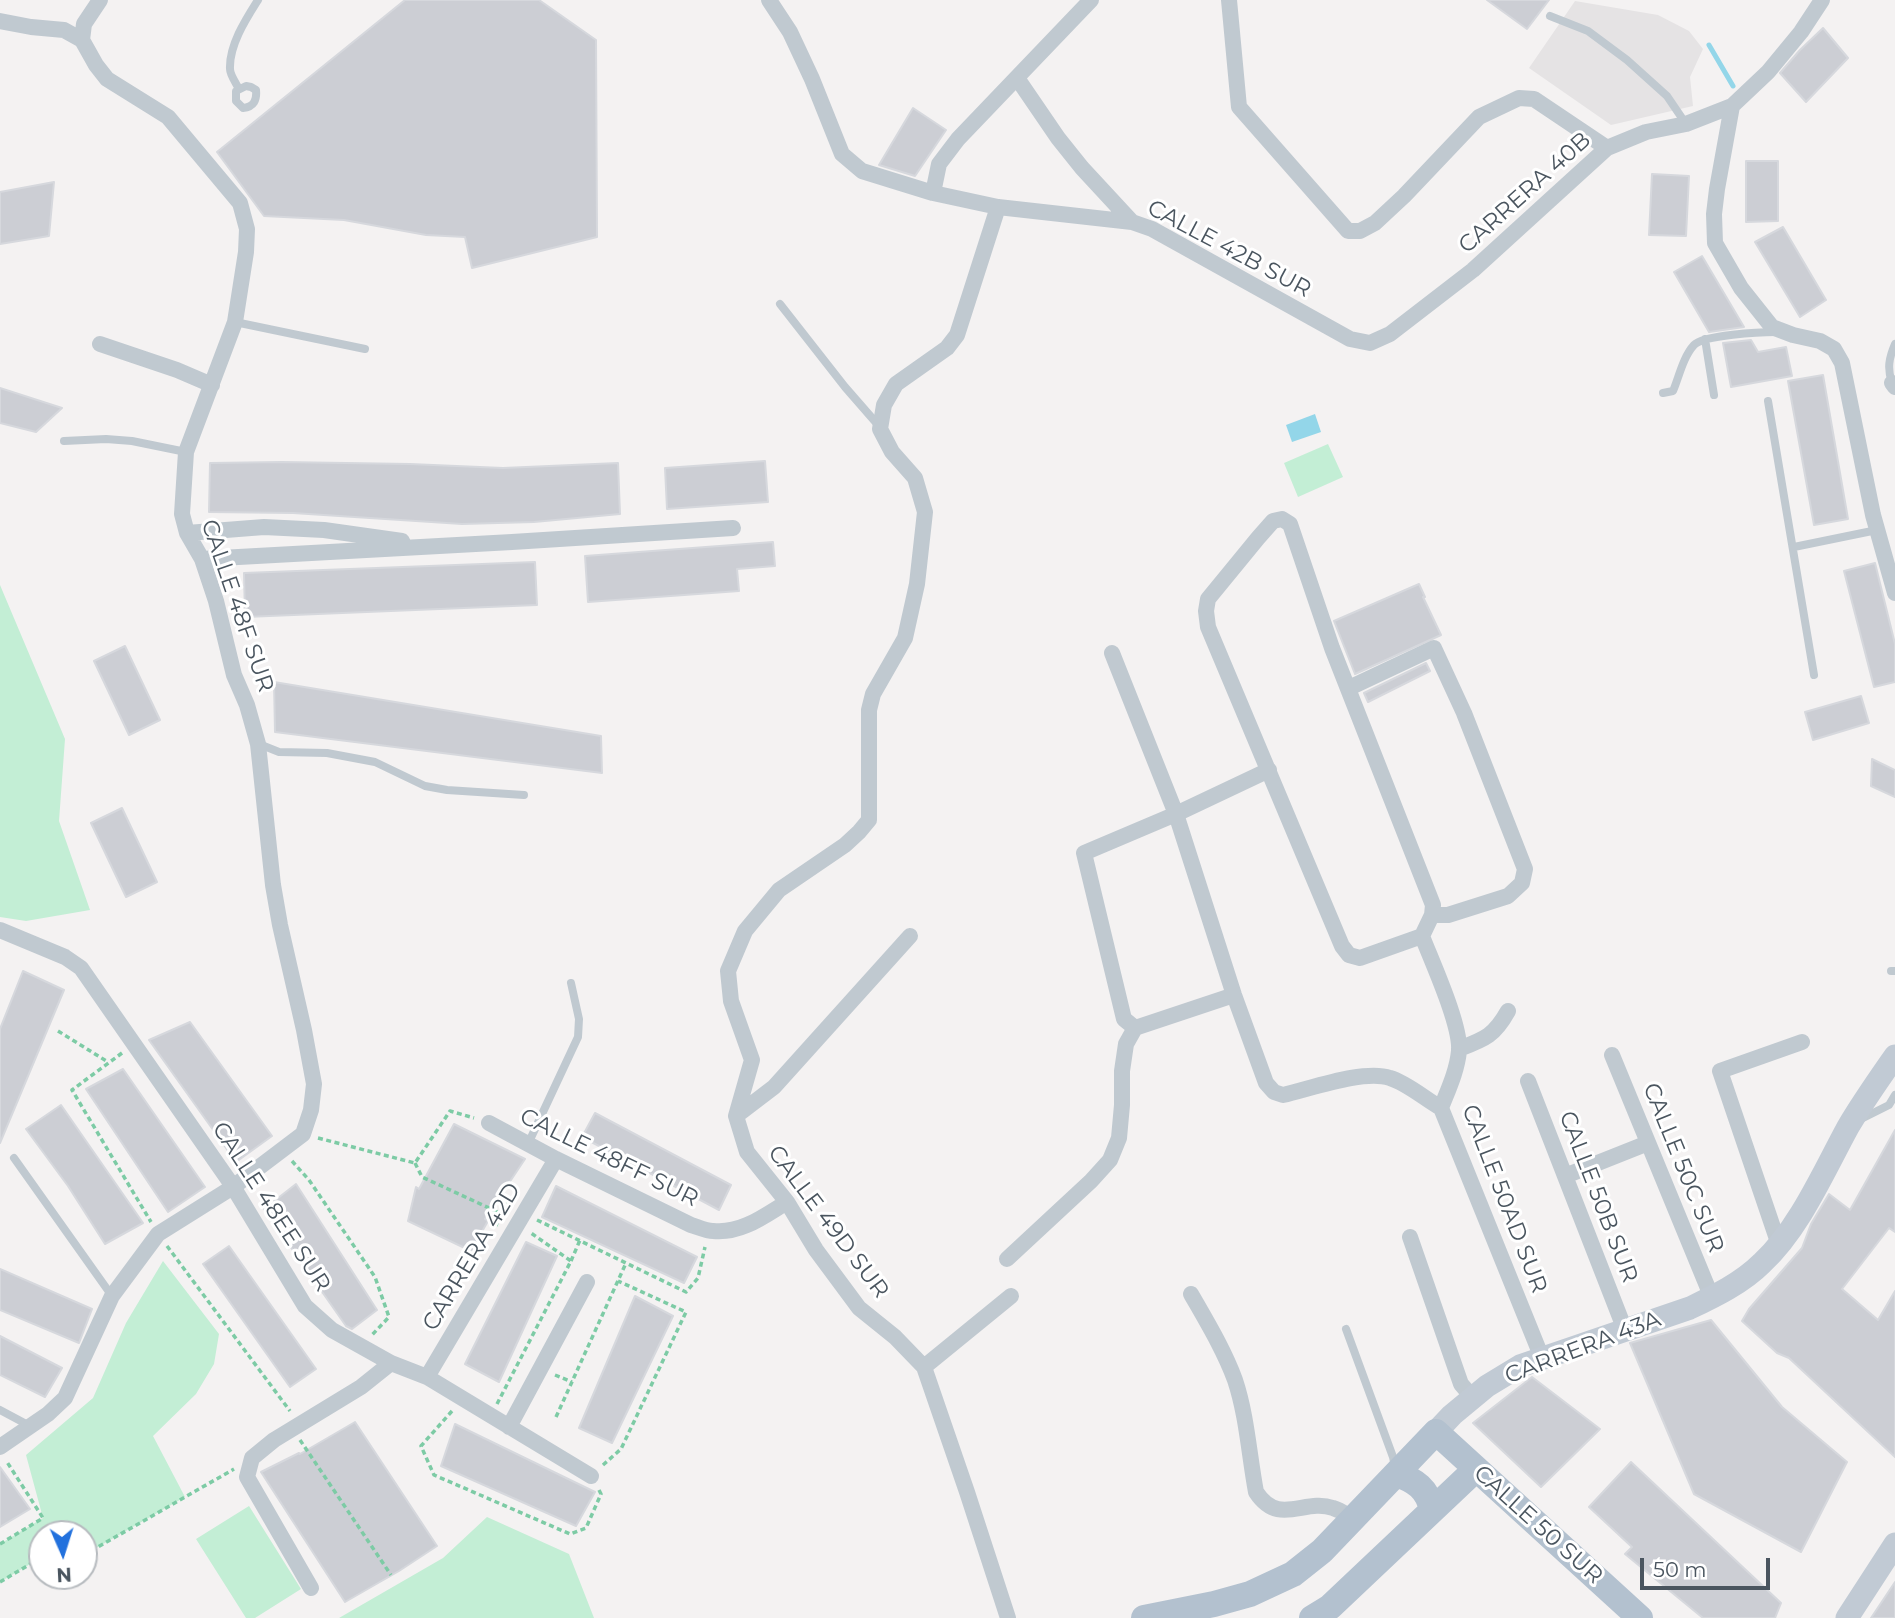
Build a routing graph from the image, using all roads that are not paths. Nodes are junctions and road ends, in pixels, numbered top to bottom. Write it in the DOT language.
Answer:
graph roads {
  1 [pos="100,0"];
  2 [pos="258,0"];
  3 [pos="769,0"];
  4 [pos="1091,0"];
  5 [pos="1230,0"];
  6 [pos="1822,0"];
  7 [pos="1550,16"];
  8 [pos="0,21"];
  9 [pos="82,40"];
  10 [pos="1017,78"];
  11 [pos="239,89"];
  12 [pos="1732,106"];
  13 [pos="1686,124"];
  14 [pos="1607,148"];
  15 [pos="933,193"];
  16 [pos="998,207"];
  17 [pos="1132,222"];
  18 [pos="780,304"];
  19 [pos="235,322"];
  20 [pos="1786,332"];
  21 [pos="1350,339"];
  22 [pos="1705,339"];
  23 [pos="100,344"];
  24 [pos="1895,344"];
  25 [pos="365,349"];
  26 [pos="212,385"];
  27 [pos="1893,385"];
  28 [pos="1663,393"];
  29 [pos="1714,395"];
  30 [pos="1768,401"];
  31 [pos="880,429"];
  32 [pos="64,441"];
  33 [pos="186,452"];
  34 [pos="733,528"];
  35 [pos="1877,530"];
  36 [pos="187,533"];
  37 [pos="439,546"];
  38 [pos="1794,547"];
  39 [pos="202,559"];
  40 [pos="1895,593"];
  41 [pos="1112,653"];
  42 [pos="1814,675"];
  43 [pos="1349,688"];
  44 [pos="258,744"];
  45 [pos="1269,770"];
  46 [pos="524,795"];
  47 [pos="1176,814"];
  48 [pos="1432,915"];
  49 [pos="0,930"];
  50 [pos="910,936"];
  51 [pos="1423,936"];
  52 [pos="571,984"];
  53 [pos="1234,995"];
  54 [pos="1508,1012"];
  55 [pos="1135,1028"];
  56 [pos="1802,1042"];
  57 [pos="1459,1049"];
  58 [pos="1612,1055"];
  59 [pos="1895,1056"];
  60 [pos="1528,1081"];
  61 [pos="1895,1096"];
  62 [pos="1441,1108"];
  63 [pos="736,1116"];
  64 [pos="489,1123"];
  65 [pos="1849,1125"];
  66 [pos="1648,1143"];
  67 [pos="528,1144"];
  68 [pos="14,1158"];
  69 [pos="556,1159"];
  70 [pos="1565,1176"];
  71 [pos="233,1187"];
  72 [pos="787,1202"];
  73 [pos="1410,1237"];
  74 [pos="1779,1245"];
  75 [pos="1007,1259"];
  76 [pos="587,1282"];
  77 [pos="1191,1294"];
  78 [pos="112,1296"];
  79 [pos="1011,1296"];
  80 [pos="1712,1298"];
  81 [pos="1346,1329"];
  82 [pos="1625,1330"];
  83 [pos="1542,1358"];
  84 [pos="391,1363"];
  85 [pos="924,1367"];
  86 [pos="427,1377"];
  87 [pos="1473,1398"];
  88 [pos="0,1410"];
  89 [pos="30,1426"];
  90 [pos="509,1427"];
  91 [pos="1436,1432"];
  92 [pos="0,1447"];
  93 [pos="1476,1469"];
  94 [pos="1396,1474"];
  95 [pos="591,1476"];
  96 [pos="1433,1510"];
  97 [pos="1353,1518"];
  98 [pos="1895,1544"];
  99 [pos="311,1588"];
  100 [pos="1632,1615"];
  101 [pos="1008,1618"];
  102 [pos="1144,1618"];
  103 [pos="1312,1618"];
  104 [pos="1847,1618"];
  1 -- 9 [label="street"];
  2 -- 11 [label="lane"];
  3 -- 15 [label="street"];
  4 -- 10 [label="street"];
  5 -- 14 [label="street"];
  6 -- 12 [label="street, CARRERA 40B"];
  7 -- 13 [label="lane"];
  8 -- 9 [label="street"];
  9 -- 19 [label="street, CALLE 48F SUR"];
  10 -- 15 [label="street"];
  10 -- 17 [label="street"];
  12 -- 13 [label="street, CARRERA 40B"];
  12 -- 20 [label="street"];
  13 -- 14 [label="street, CARRERA 40B"];
  14 -- 21 [label="street, CARRERA 40B"];
  15 -- 16 [label="street"];
  16 -- 17 [label="street, CALLE 42B SUR"];
  16 -- 31 [label="street"];
  17 -- 21 [label="street, CALLE 42B SUR"];
  18 -- 31 [label="lane"];
  19 -- 25 [label="lane"];
  19 -- 26 [label="street, CALLE 48F SUR"];
  20 -- 22 [label="lane"];
  20 -- 35 [label="street"];
  22 -- 28 [label="lane"];
  22 -- 29 [label="lane"];
  23 -- 26 [label="street"];
  24 -- 27 [label="lane"];
  26 -- 33 [label="street, CALLE 48F SUR"];
  30 -- 38 [label="lane"];
  31 -- 63 [label="street"];
  32 -- 33 [label="lane"];
  33 -- 36 [label="street, CALLE 48F SUR"];
  34 -- 37 [label="street"];
  35 -- 38 [label="lane"];
  35 -- 40 [label="street"];
  36 -- 37 [label="street"];
  36 -- 39 [label="street, CALLE 48F SUR"];
  37 -- 39 [label="street"];
  38 -- 42 [label="lane"];
  39 -- 44 [label="street, CALLE 48F SUR"];
  41 -- 47 [label="street"];
  43 -- 45 [label="street"];
  43 -- 48 [label="street"];
  43 -- 48 [label="street"];
  44 -- 46 [label="lane"];
  44 -- 71 [label="street, CALLE 48F SUR"];
  45 -- 47 [label="street"];
  45 -- 51 [label="street"];
  47 -- 53 [label="street"];
  47 -- 55 [label="street"];
  48 -- 51 [label="street"];
  49 -- 71 [label="street, CALLE 48EE SUR"];
  50 -- 63 [label="street"];
  51 -- 57 [label="street, CALLE 50AD SUR"];
  52 -- 67 [label="lane"];
  53 -- 55 [label="street"];
  53 -- 62 [label="street"];
  54 -- 57 [label="street"];
  55 -- 75 [label="street"];
  56 -- 74 [label="street"];
  57 -- 62 [label="street, CALLE 50AD SUR"];
  58 -- 66 [label="street, CALLE 50C SUR"];
  59 -- 65 [label="main road, CARRERA 43A"];
  60 -- 70 [label="street, CALLE 50B SUR"];
  61 -- 65 [label="lane"];
  62 -- 83 [label="street, CALLE 50AD SUR"];
  63 -- 72 [label="street, CALLE 49D SUR"];
  64 -- 67 [label="street, CALLE 48FF SUR"];
  65 -- 74 [label="main road, CARRERA 43A"];
  66 -- 70 [label="street"];
  66 -- 80 [label="street, CALLE 50C SUR"];
  67 -- 69 [label="street, CALLE 48FF SUR"];
  68 -- 78 [label="lane"];
  69 -- 72 [label="street, CALLE 48FF SUR"];
  69 -- 86 [label="street, CARRERA 42D"];
  70 -- 82 [label="street, CALLE 50B SUR"];
  71 -- 78 [label="street"];
  71 -- 84 [label="street, CALLE 48EE SUR"];
  72 -- 85 [label="street, CALLE 49D SUR"];
  73 -- 87 [label="street"];
  74 -- 80 [label="main road, CARRERA 43A"];
  76 -- 90 [label="street"];
  77 -- 97 [label="street"];
  78 -- 89 [label="street"];
  79 -- 85 [label="street"];
  80 -- 82 [label="main road, CARRERA 43A"];
  81 -- 94 [label="lane"];
  82 -- 83 [label="main road, CARRERA 43A"];
  83 -- 87 [label="main road, CARRERA 43A"];
  84 -- 86 [label="street, CALLE 48EE SUR"];
  84 -- 99 [label="street"];
  85 -- 101 [label="street, CALLE 49D SUR"];
  86 -- 90 [label="street, CALLE 48EE SUR"];
  87 -- 91 [label="main road, CARRERA 43A"];
  88 -- 89 [label="lane"];
  89 -- 92 [label="street"];
  90 -- 95 [label="street, CALLE 48EE SUR"];
  91 -- 93 [label="main road, CALLE 50 SUR"];
  91 -- 94 [label="main road, CARRERA 43A"];
  93 -- 96 [label="main road"];
  93 -- 100 [label="main road, CALLE 50 SUR"];
  94 -- 96 [label="main road"];
  94 -- 97 [label="main road, CARRERA 43A"];
  96 -- 103 [label="main road"];
  97 -- 102 [label="main road, CARRERA 43A"];
  98 -- 104 [label="main road"];
}
